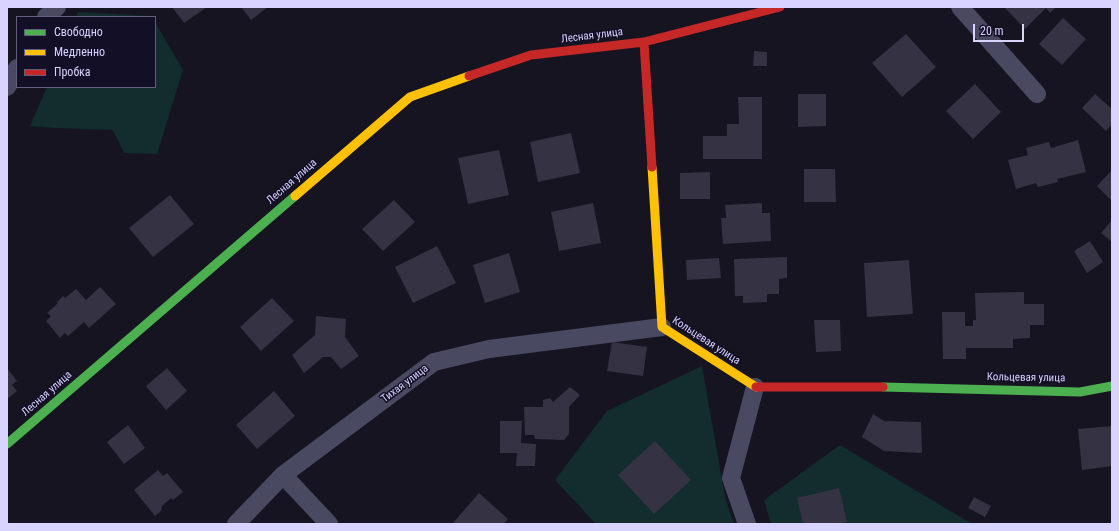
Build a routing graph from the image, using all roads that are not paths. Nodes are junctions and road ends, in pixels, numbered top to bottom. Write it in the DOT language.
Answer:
graph roads {
  1 [pos="57,7"];
  2 [pos="780,7"];
  3 [pos="960,7"];
  4 [pos="47,16"];
  5 [pos="644,42"];
  6 [pos="16,70"];
  7 [pos="7,87"];
  8 [pos="1037,94"];
  9 [pos="662,328"];
  10 [pos="1112,386"];
  11 [pos="756,387"];
  12 [pos="7,444"];
  13 [pos="283,475"];
  14 [pos="236,524"];
  15 [pos="329,524"];
  16 [pos="747,524"];
  1 -- 4 [label="street"];
  2 -- 5 [label="street"];
  3 -- 8 [label="street"];
  5 -- 9 [label="street, Кольцевая улица"];
  5 -- 12 [label="street, Лесная улица"];
  6 -- 7 [label="street"];
  9 -- 11 [label="street, Кольцевая улица"];
  9 -- 13 [label="street, Тихая улица"];
  10 -- 11 [label="street, Кольцевая улица"];
  11 -- 16 [label="street"];
  13 -- 14 [label="street, Тихая улица"];
  13 -- 15 [label="street"];
}
